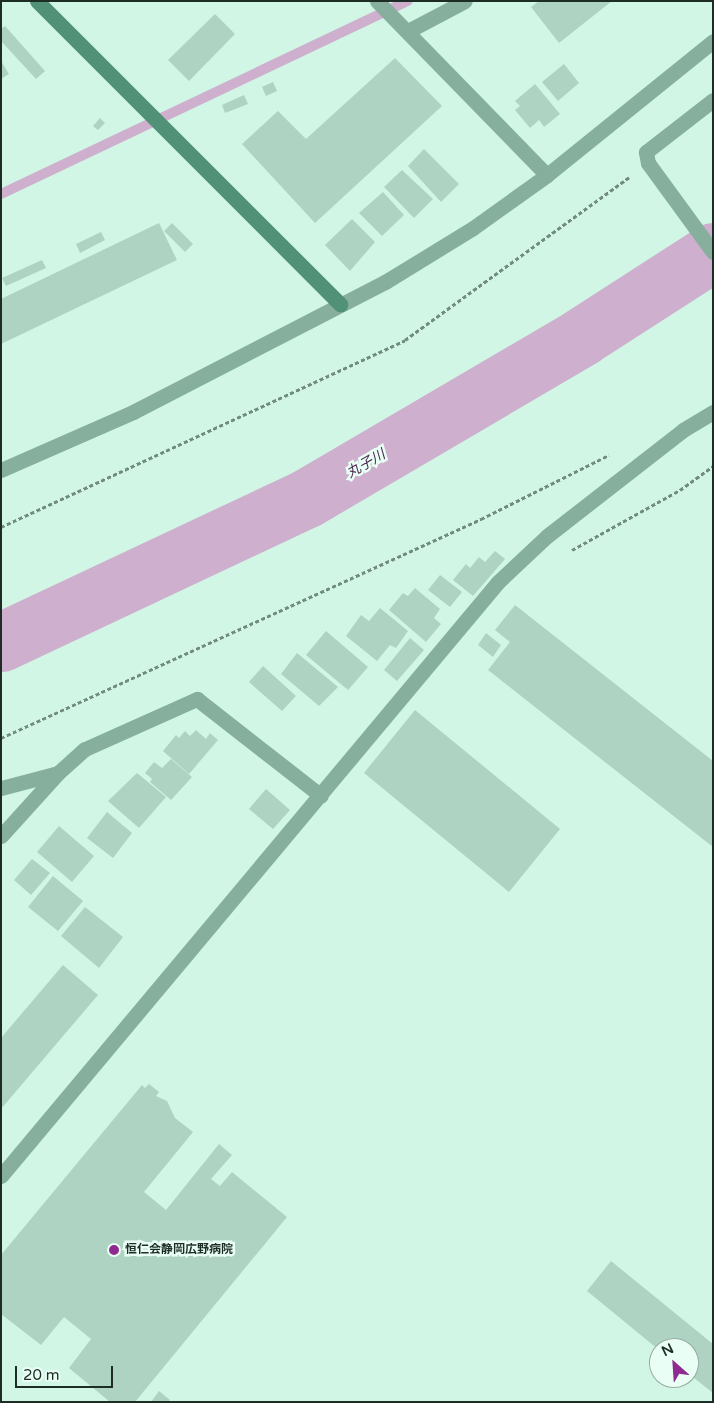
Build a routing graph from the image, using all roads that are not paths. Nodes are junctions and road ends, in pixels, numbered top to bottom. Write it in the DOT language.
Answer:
graph roads {
  1 [pos="36,1"];
  2 [pos="377,1"];
  3 [pos="464,1"];
  4 [pos="408,31"];
  5 [pos="713,41"];
  6 [pos="713,100"];
  7 [pos="548,175"];
  8 [pos="713,252"];
  9 [pos="340,304"];
  10 [pos="713,412"];
  11 [pos="1,470"];
  12 [pos="58,773"];
  13 [pos="1,788"];
  14 [pos="321,796"];
  15 [pos="1,836"];
  16 [pos="1,1176"];
  1 -- 9 [label="street"];
  2 -- 4 [label="street"];
  3 -- 4 [label="street"];
  4 -- 7 [label="street"];
  5 -- 7 [label="street"];
  6 -- 8 [label="street"];
  7 -- 9 [label="street"];
  9 -- 11 [label="street"];
  10 -- 14 [label="street"];
  12 -- 13 [label="street"];
  12 -- 14 [label="street"];
  12 -- 15 [label="street"];
  14 -- 16 [label="street"];
}
